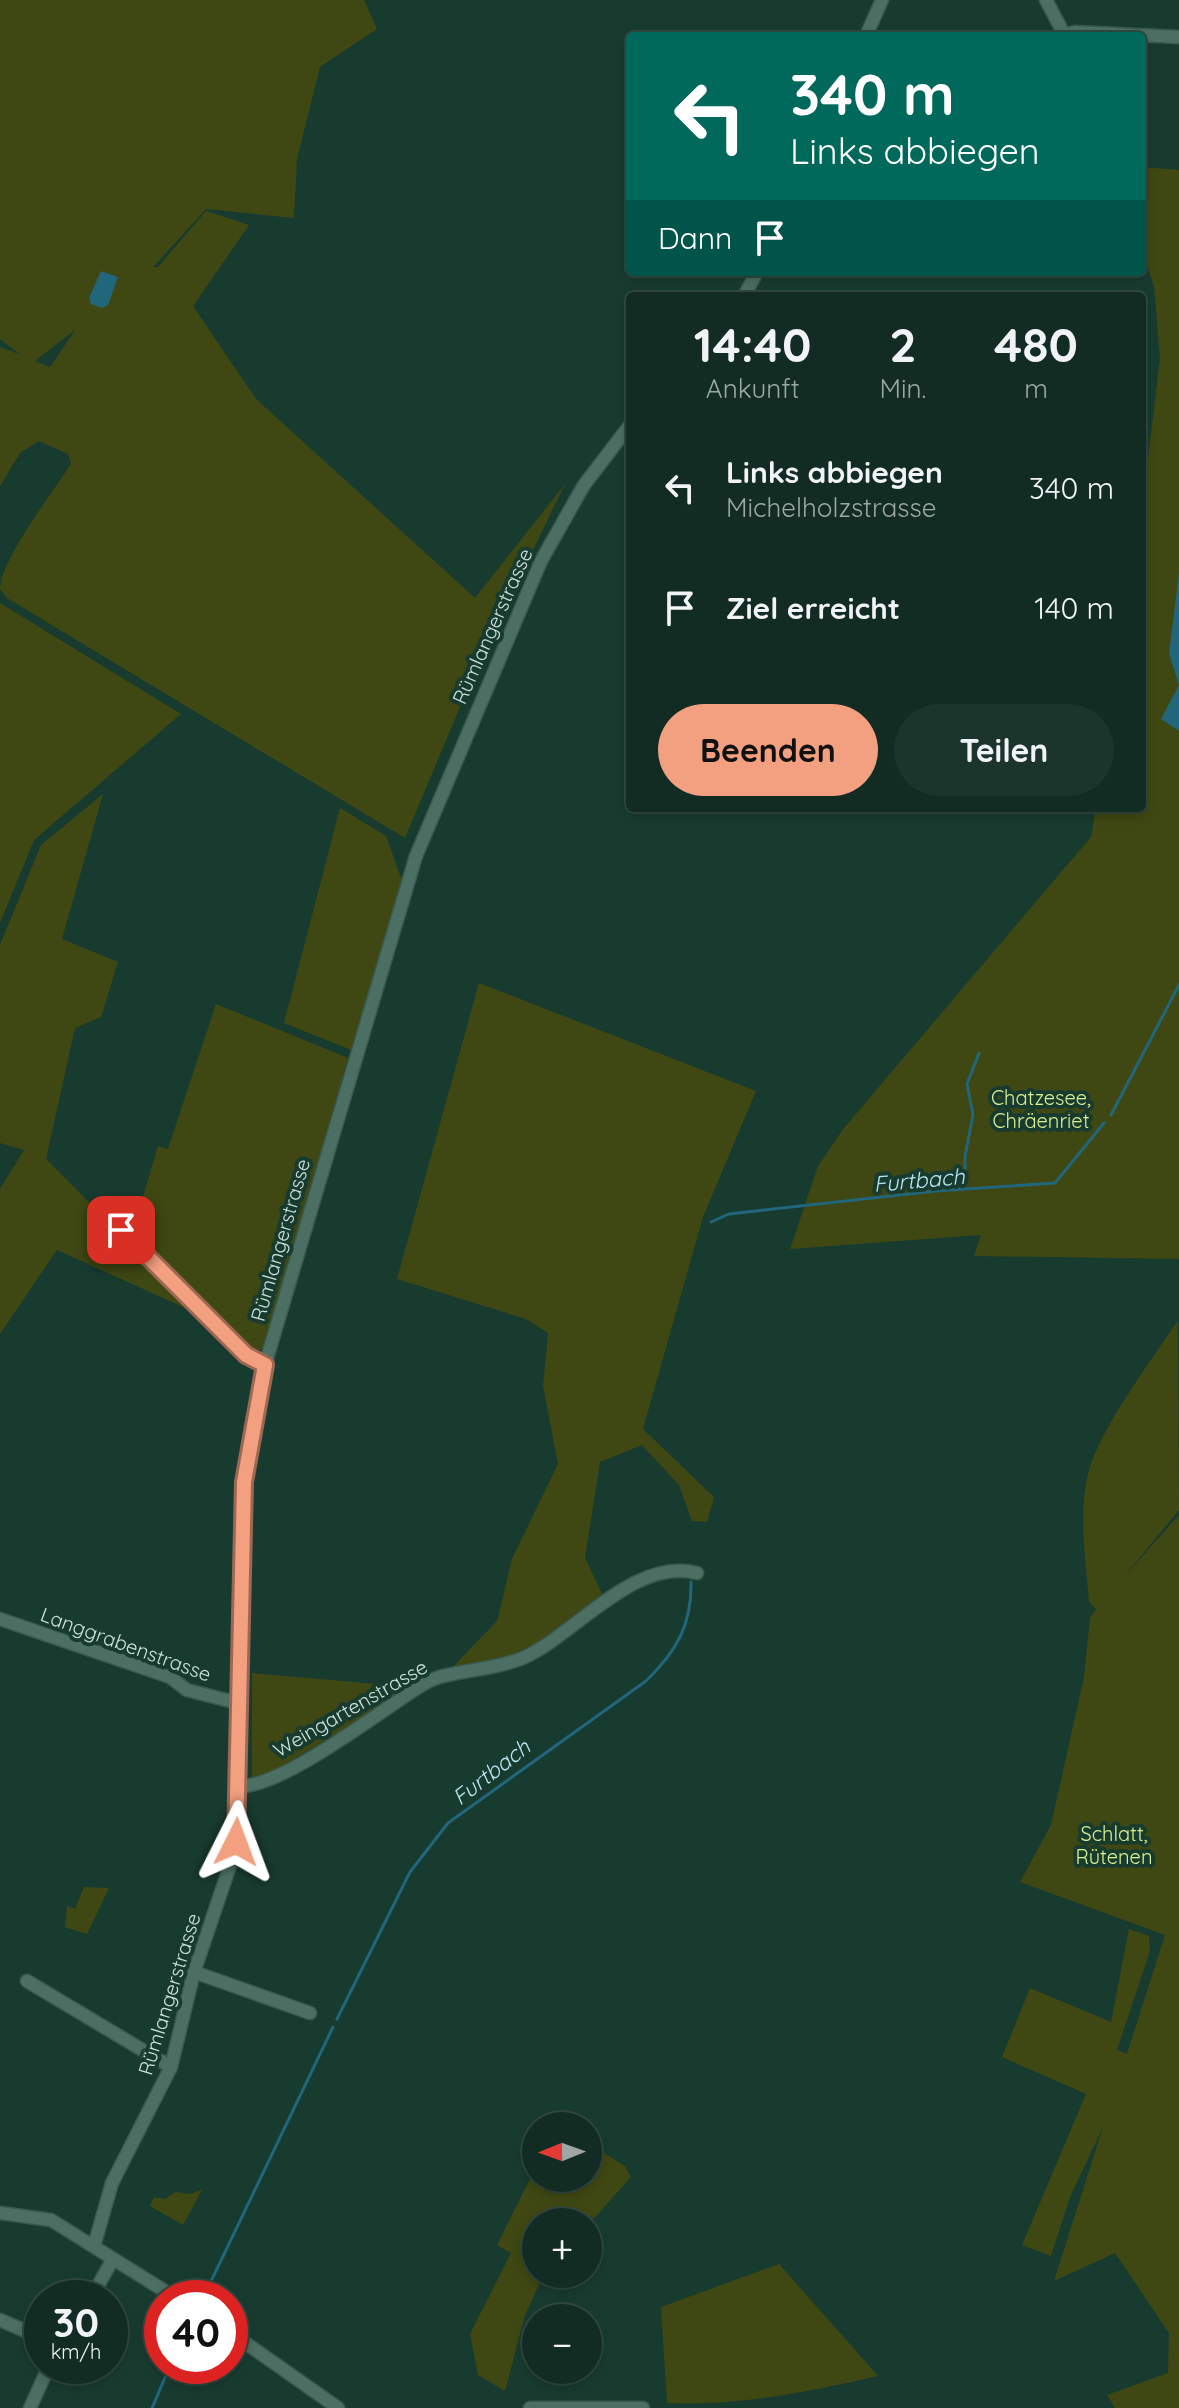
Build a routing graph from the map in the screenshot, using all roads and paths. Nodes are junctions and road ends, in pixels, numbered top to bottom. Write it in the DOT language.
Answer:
graph roads {
  1 [pos="882,0"];
  2 [pos="1046,0"];
  3 [pos="870,32"];
  4 [pos="1060,32"];
  5 [pos="1146,36"];
  6 [pos="1179,37"];
  7 [pos="626,430"];
  8 [pos="121,1230"];
  9 [pos="265,1365"];
  10 [pos="697,1573"];
  11 [pos="0,1619"];
  12 [pos="238,1703"];
  13 [pos="239,1786"];
  14 [pos="194,1972"];
  15 [pos="27,1981"];
  16 [pos="310,2013"];
  17 [pos="171,2067"];
  18 [pos="0,2213"];
  19 [pos="94,2246"];
  20 [pos="113,2259"];
  21 [pos="101,2280"];
  22 [pos="147,2280"];
  23 [pos="0,2320"];
  24 [pos="24,2330"];
  25 [pos="248,2345"];
  26 [pos="41,2384"];
  27 [pos="30,2408"];
  28 [pos="338,2408"];
  29 [pos="530,2408"];
  30 [pos="643,2408"];
  1 -- 3 [label="street"];
  2 -- 4 [label="street"];
  5 -- 6 [label="street"];
  7 -- 9 [label="street, Rümlangerstrasse"];
  8 -- 9 [label="street"];
  9 -- 12 [label="street, Rümlangerstrasse"];
  10 -- 13 [label="street, Weingartenstrasse"];
  11 -- 12 [label="street, Langgrabenstrasse"];
  12 -- 13 [label="street, Rümlangerstrasse"];
  13 -- 14 [label="street, Rümlangerstrasse"];
  14 -- 16 [label="street"];
  14 -- 17 [label="street, Rümlangerstrasse"];
  15 -- 17 [label="street"];
  17 -- 19 [label="street, Rümlangerstrasse"];
  18 -- 19 [label="street"];
  19 -- 20 [label="street"];
  20 -- 21 [label="street"];
  20 -- 22 [label="street"];
  23 -- 24 [label="street"];
  25 -- 28 [label="street"];
  26 -- 27 [label="street"];
  29 -- 30 [label="street"];
}
